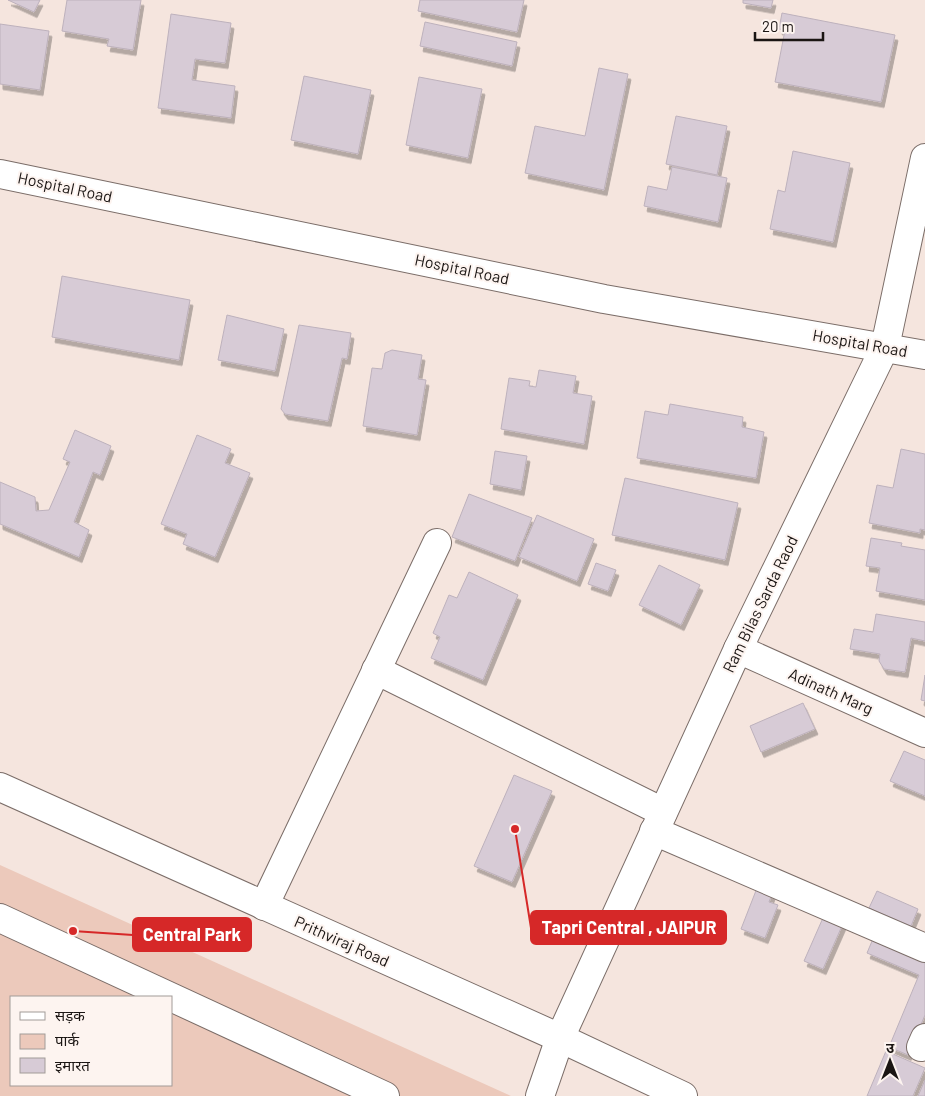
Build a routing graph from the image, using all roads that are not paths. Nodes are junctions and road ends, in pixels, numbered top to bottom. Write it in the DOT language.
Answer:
graph roads {
  1 [pos="925,158"];
  2 [pos="0,174"];
  3 [pos="885,347"];
  4 [pos="925,355"];
  5 [pos="437,543"];
  6 [pos="738,649"];
  7 [pos="376,670"];
  8 [pos="925,733"];
  9 [pos="0,788"];
  10 [pos="659,821"];
  11 [pos="264,906"];
  12 [pos="0,918"];
  13 [pos="925,948"];
  14 [pos="169,996"];
  15 [pos="172,998"];
  16 [pos="560,1038"];
  17 [pos="385,1096"];
  18 [pos="540,1096"];
  19 [pos="683,1096"];
  1 -- 3 [label="street, Ram Bilas Sarda Raod"];
  2 -- 3 [label="street, Hospital Road"];
  3 -- 4 [label="street, Hospital Road"];
  3 -- 6 [label="street, Ram Bilas Sarda Raod"];
  5 -- 7 [label="street"];
  6 -- 8 [label="street, Adinath Marg"];
  6 -- 10 [label="street, Ram Bilas Sarda Raod"];
  7 -- 10 [label="street"];
  7 -- 11 [label="street"];
  9 -- 11 [label="street, Prithviraj Road"];
  10 -- 13 [label="street"];
  10 -- 16 [label="street, Ram Bilas Sarda Raod"];
  11 -- 16 [label="street, Prithviraj Road"];
  12 -- 14 [label="street"];
  15 -- 17 [label="street"];
  16 -- 18 [label="street, Ram Bilas Sarda Raod"];
  16 -- 19 [label="street, Prithviraj Road"];
}
